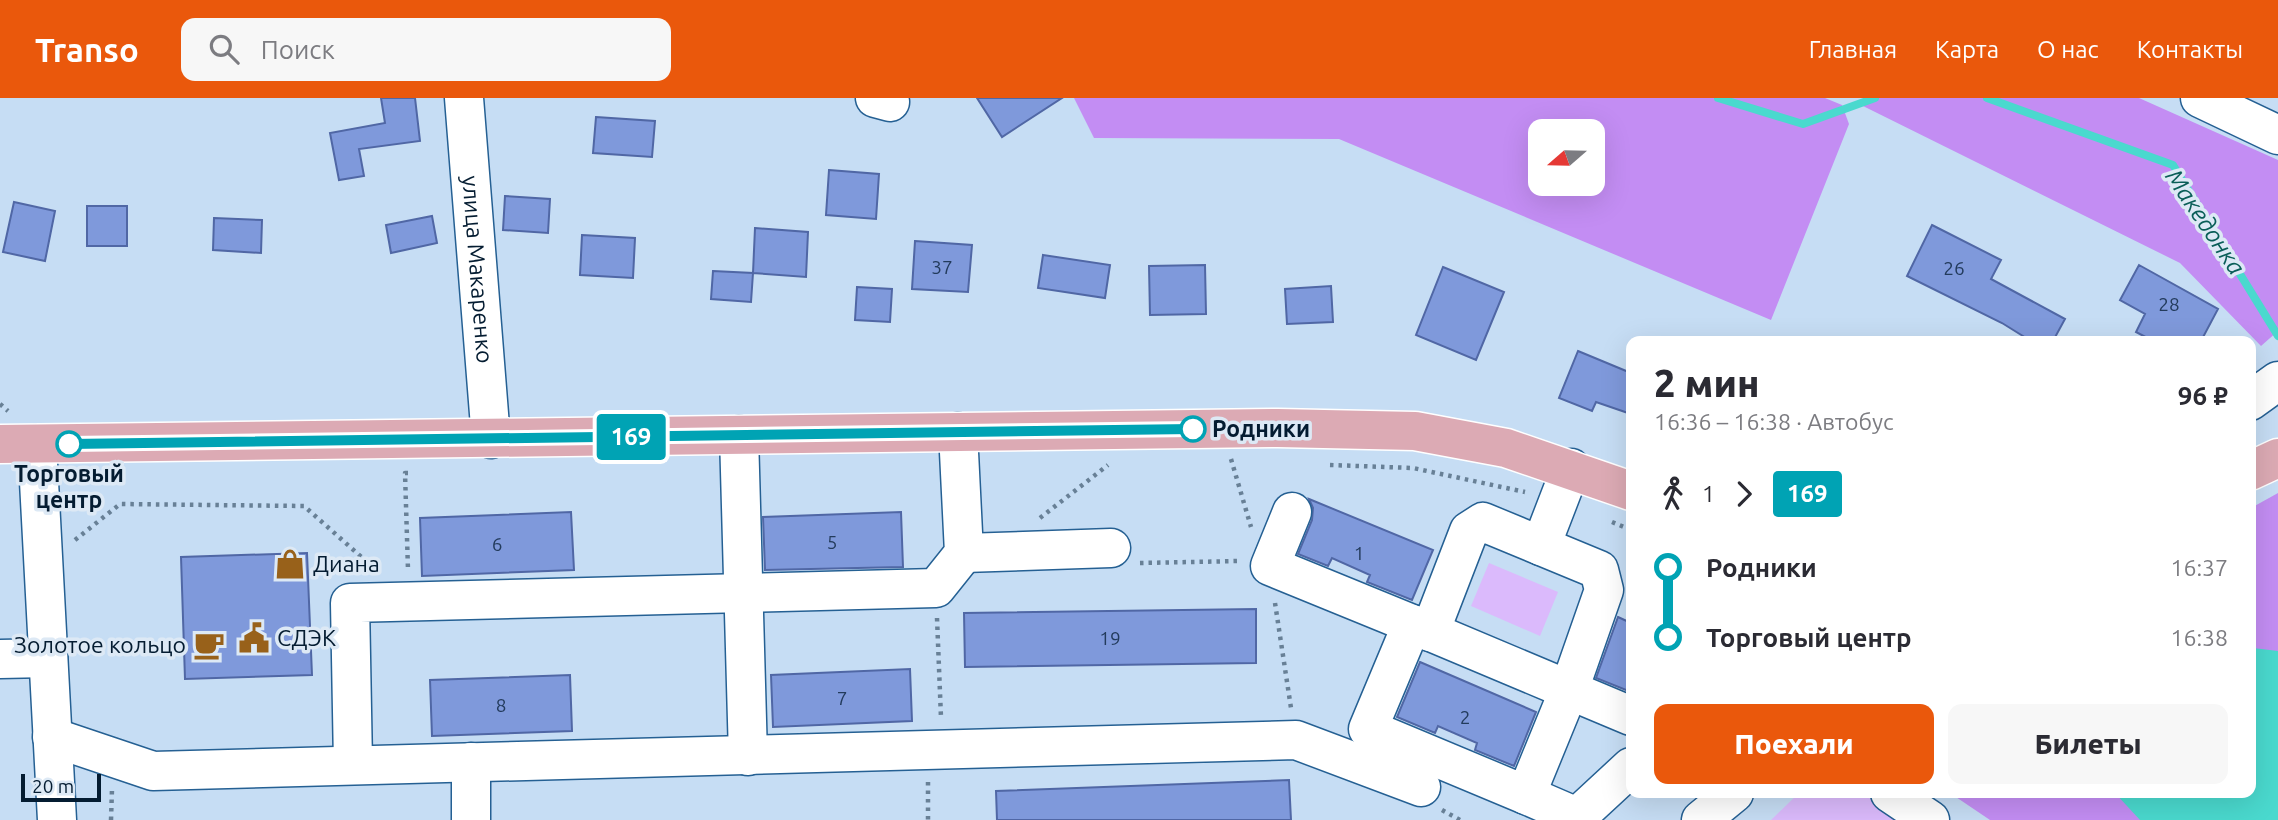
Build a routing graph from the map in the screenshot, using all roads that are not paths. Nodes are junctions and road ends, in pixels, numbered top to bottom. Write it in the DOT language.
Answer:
graph roads {
  1 [pos="464,98"];
  2 [pos="2200,98"];
  3 [pos="2278,135"];
  4 [pos="958,432"];
  5 [pos="739,435"];
  6 [pos="491,439"];
  7 [pos="0,444"];
  8 [pos="37,444"];
  9 [pos="2278,458"];
  10 [pos="1571,468"];
  11 [pos="2256,468"];
  12 [pos="1626,489"];
  13 [pos="1292,512"];
  14 [pos="1541,546"];
  15 [pos="1111,548"];
  16 [pos="964,553"];
  17 [pos="743,595"];
  18 [pos="1421,628"];
  19 [pos="48,658"];
  20 [pos="0,659"];
  21 [pos="1569,690"];
  22 [pos="1626,714"];
  23 [pos="52,737"];
  24 [pos="748,756"];
  25 [pos="471,762"];
  26 [pos="353,764"];
  27 [pos="1626,772"];
  28 [pos="1421,788"];
  29 [pos="1526,795"];
  30 [pos="1728,798"];
  31 [pos="1897,798"];
  32 [pos="57,820"];
  33 [pos="471,820"];
  34 [pos="1701,820"];
  35 [pos="1930,820"];
  1 -- 6 [label="street, улица Макаренко"];
  2 -- 3 [label="street"];
  4 -- 5 [label="main road"];
  4 -- 10 [label="main road"];
  4 -- 16 [label="street"];
  5 -- 6 [label="main road"];
  5 -- 17 [label="street"];
  6 -- 8 [label="main road"];
  7 -- 8 [label="main road"];
  8 -- 19 [label="street"];
  9 -- 11 [label="main road"];
  10 -- 12 [label="main road"];
  10 -- 14 [label="street"];
  13 -- 18 [label="street"];
  14 -- 18 [label="street"];
  14 -- 21 [label="street"];
  15 -- 16 [label="street"];
  16 -- 17 [label="street"];
  17 -- 24 [label="street"];
  17 -- 26 [label="street"];
  18 -- 21 [label="street"];
  18 -- 29 [label="street"];
  19 -- 20 [label="street"];
  19 -- 23 [label="street"];
  21 -- 22 [label="street"];
  21 -- 29 [label="street"];
  23 -- 26 [label="street"];
  23 -- 32 [label="street"];
  24 -- 25 [label="street"];
  24 -- 28 [label="street"];
  25 -- 26 [label="street"];
  25 -- 33 [label="street"];
  27 -- 29 [label="street"];
  30 -- 34 [label="street"];
  31 -- 35 [label="street"];
}
